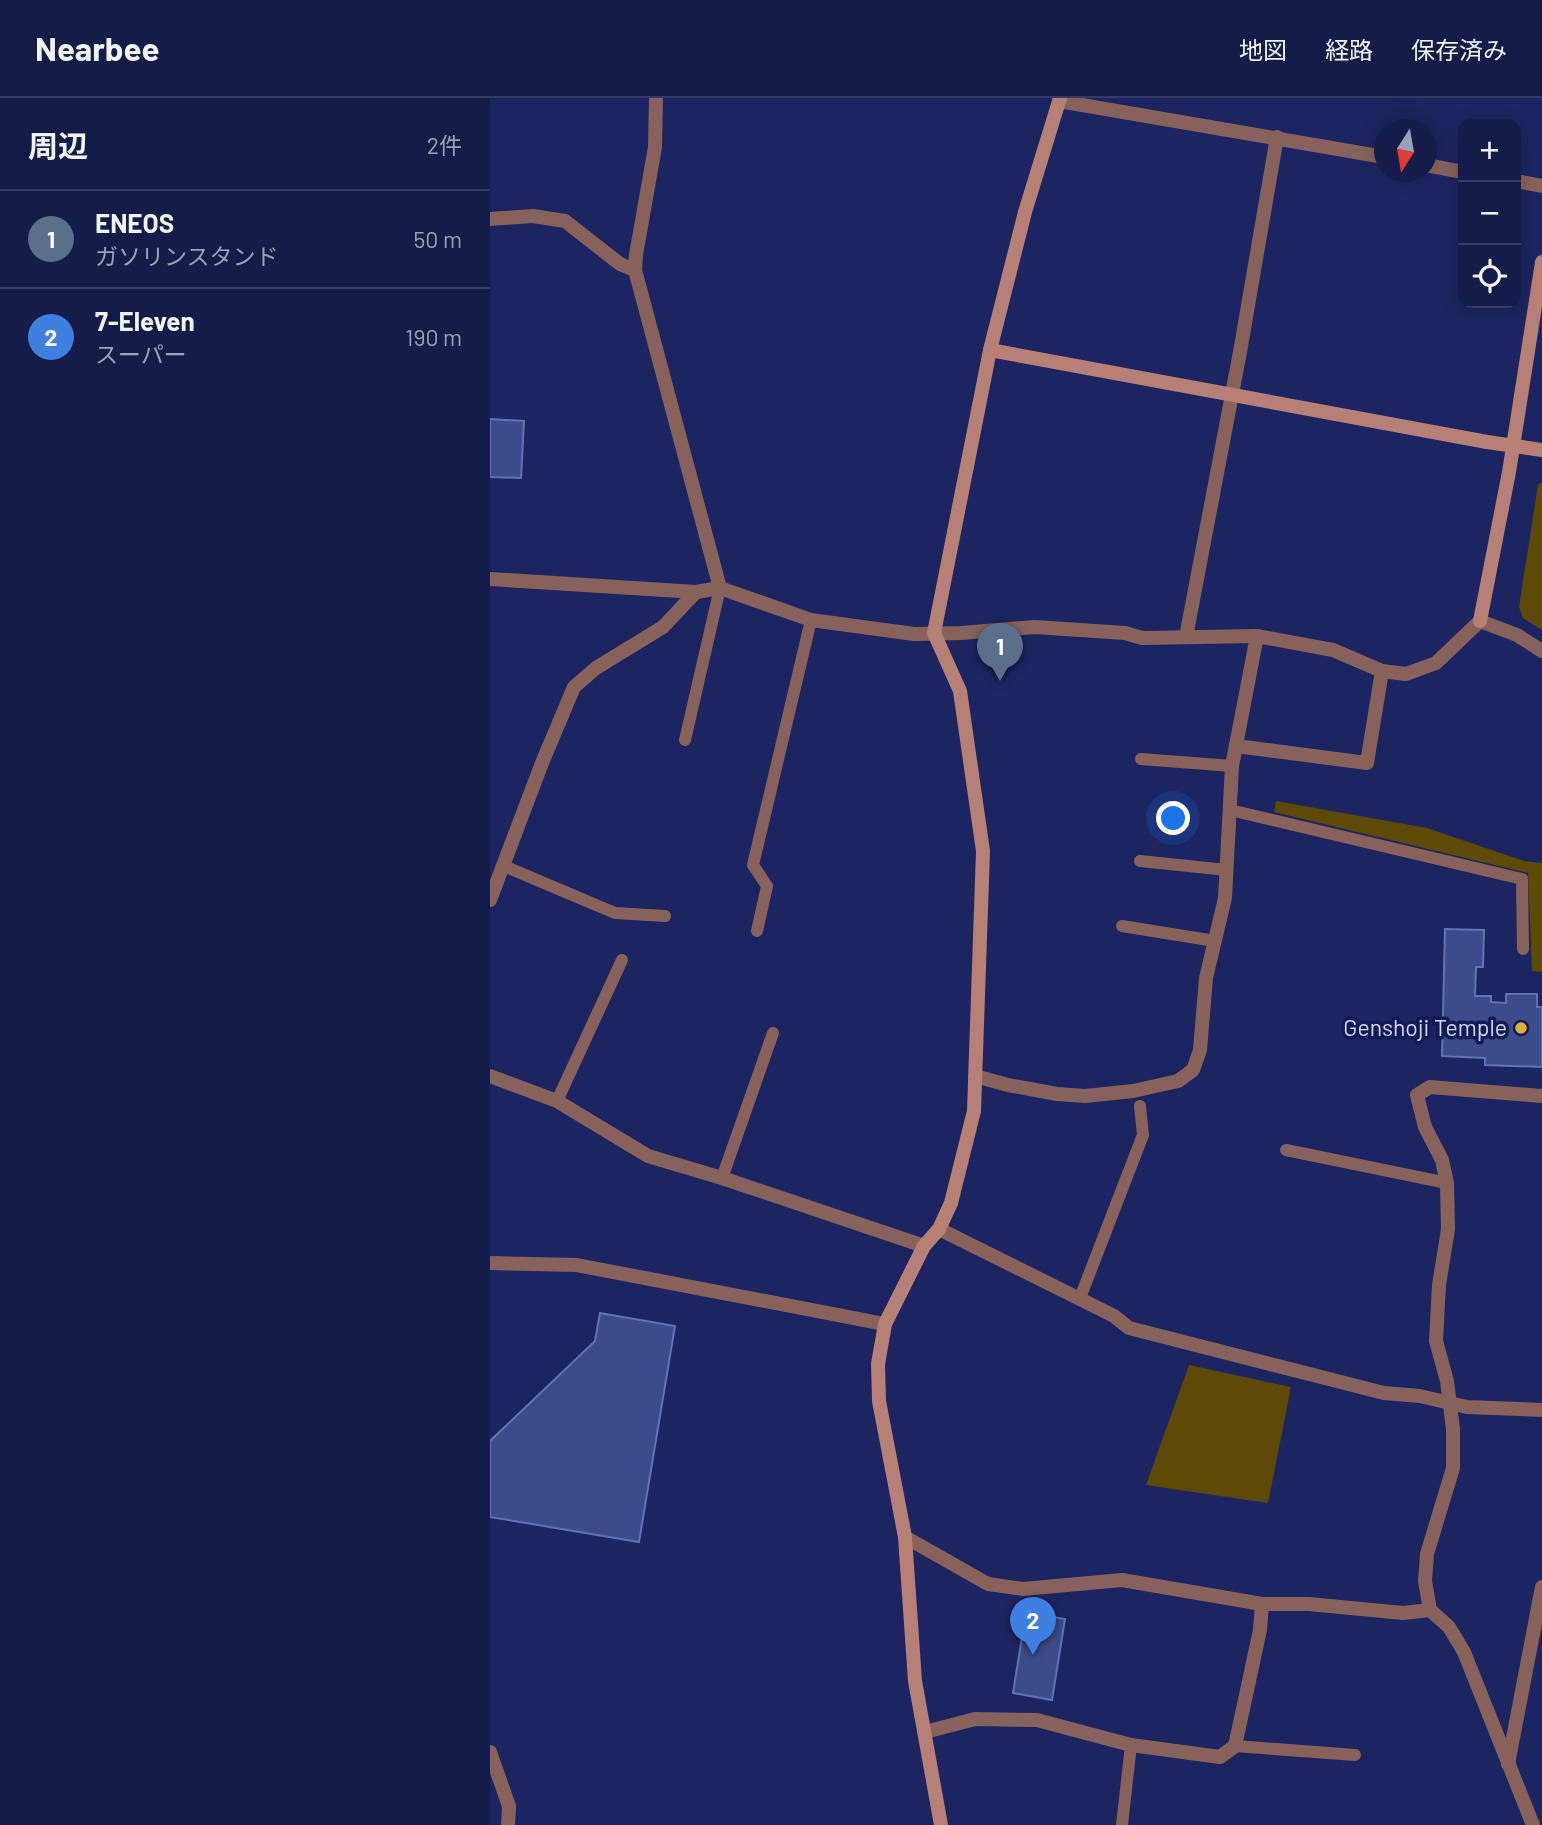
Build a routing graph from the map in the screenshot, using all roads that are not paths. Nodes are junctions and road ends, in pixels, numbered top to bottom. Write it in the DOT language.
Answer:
graph roads {
  1 [pos="656,98"];
  2 [pos="1059,99"];
  3 [pos="1277,137"];
  4 [pos="1374,155"];
  5 [pos="1437,167"];
  6 [pos="1458,171"];
  7 [pos="1521,182"];
  8 [pos="1542,186"];
  9 [pos="490,219"];
  10 [pos="1542,262"];
  11 [pos="635,270"];
  12 [pos="990,350"];
  13 [pos="1231,395"];
  14 [pos="1513,446"];
  15 [pos="1542,450"];
  16 [pos="490,579"];
  17 [pos="720,588"];
  18 [pos="696,592"];
  19 [pos="811,620"];
  20 [pos="1480,621"];
  21 [pos="934,633"];
  22 [pos="1257,636"];
  23 [pos="1186,637"];
  24 [pos="1542,651"];
  25 [pos="1382,671"];
  26 [pos="685,740"];
  27 [pos="1236,746"];
  28 [pos="1141,759"];
  29 [pos="1232,766"];
  30 [pos="1230,810"];
  31 [pos="1140,861"];
  32 [pos="504,866"];
  33 [pos="1227,870"];
  34 [pos="490,900"];
  35 [pos="665,916"];
  36 [pos="1122,926"];
  37 [pos="757,931"];
  38 [pos="1215,941"];
  39 [pos="1523,949"];
  40 [pos="622,960"];
  41 [pos="773,1033"];
  42 [pos="490,1076"];
  43 [pos="975,1076"];
  44 [pos="1542,1096"];
  45 [pos="557,1101"];
  46 [pos="1140,1106"];
  47 [pos="1286,1150"];
  48 [pos="722,1178"];
  49 [pos="1447,1183"];
  50 [pos="939,1229"];
  51 [pos="924,1246"];
  52 [pos="490,1263"];
  53 [pos="1080,1298"];
  54 [pos="885,1324"];
  55 [pos="1449,1402"];
  56 [pos="1542,1410"];
  57 [pos="905,1536"];
  58 [pos="1542,1587"];
  59 [pos="1262,1604"];
  60 [pos="1430,1610"];
  61 [pos="925,1732"];
  62 [pos="1131,1745"];
  63 [pos="1236,1746"];
  64 [pos="490,1752"];
  65 [pos="1355,1755"];
  66 [pos="1507,1765"];
  67 [pos="495,1783"];
  68 [pos="508,1825"];
  69 [pos="941,1825"];
  70 [pos="1122,1825"];
  71 [pos="1533,1825"];
  1 -- 11 [label="street"];
  2 -- 3 [label="street"];
  2 -- 12 [label="street"];
  3 -- 4 [label="street"];
  3 -- 13 [label="street"];
  5 -- 6 [label="street"];
  7 -- 8 [label="street"];
  9 -- 11 [label="street"];
  10 -- 14 [label="street"];
  11 -- 17 [label="street"];
  12 -- 13 [label="street"];
  12 -- 21 [label="street"];
  13 -- 14 [label="street"];
  13 -- 23 [label="street"];
  14 -- 15 [label="street"];
  14 -- 20 [label="street"];
  16 -- 18 [label="street"];
  17 -- 18 [label="street"];
  17 -- 19 [label="street"];
  17 -- 26 [label="lane"];
  18 -- 32 [label="street"];
  19 -- 21 [label="street"];
  19 -- 37 [label="lane"];
  20 -- 24 [label="street"];
  20 -- 25 [label="street"];
  21 -- 23 [label="street"];
  21 -- 43 [label="street"];
  22 -- 23 [label="street"];
  22 -- 25 [label="street"];
  22 -- 27 [label="street"];
  25 -- 27 [label="street"];
  27 -- 29 [label="street"];
  28 -- 29 [label="lane"];
  29 -- 30 [label="street"];
  30 -- 33 [label="street"];
  30 -- 39 [label="lane"];
  31 -- 33 [label="lane"];
  32 -- 34 [label="street"];
  32 -- 35 [label="lane"];
  33 -- 38 [label="street"];
  36 -- 38 [label="lane"];
  38 -- 43 [label="street"];
  40 -- 45 [label="lane"];
  41 -- 48 [label="lane"];
  42 -- 45 [label="street"];
  43 -- 50 [label="street"];
  44 -- 49 [label="street"];
  45 -- 48 [label="street"];
  46 -- 53 [label="lane"];
  47 -- 49 [label="lane"];
  48 -- 51 [label="street"];
  49 -- 55 [label="street"];
  50 -- 51 [label="street"];
  50 -- 53 [label="street"];
  51 -- 54 [label="street"];
  52 -- 54 [label="street"];
  53 -- 55 [label="street"];
  54 -- 57 [label="street"];
  55 -- 56 [label="street"];
  55 -- 60 [label="street"];
  57 -- 59 [label="street"];
  57 -- 61 [label="street"];
  58 -- 66 [label="street"];
  59 -- 60 [label="street"];
  59 -- 63 [label="street"];
  60 -- 66 [label="street"];
  61 -- 62 [label="street"];
  61 -- 69 [label="street"];
  62 -- 63 [label="street"];
  62 -- 70 [label="lane"];
  63 -- 65 [label="lane"];
  64 -- 67 [label="street"];
  66 -- 71 [label="street"];
  67 -- 68 [label="street"];
}
